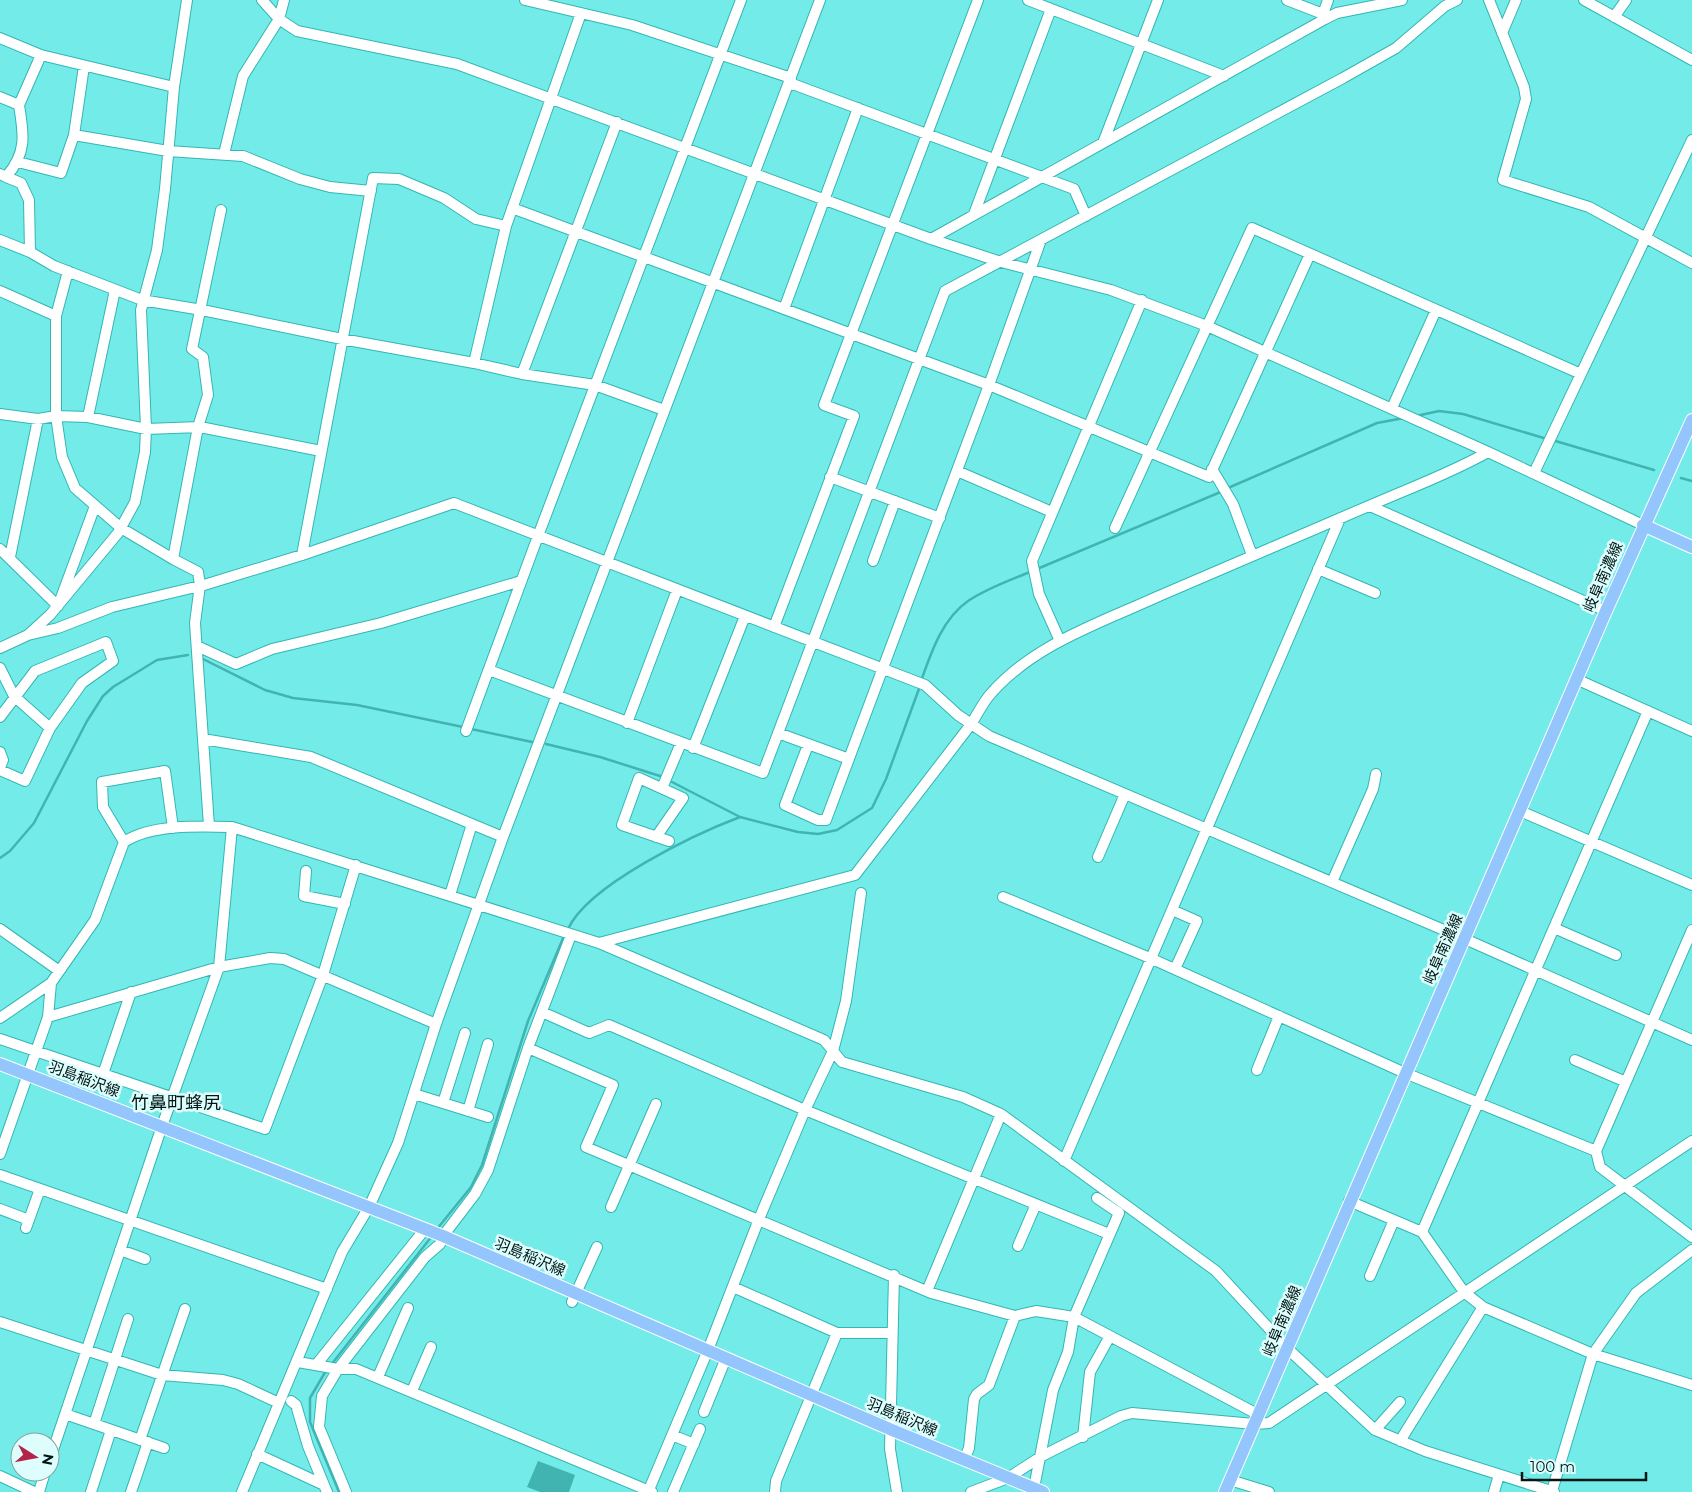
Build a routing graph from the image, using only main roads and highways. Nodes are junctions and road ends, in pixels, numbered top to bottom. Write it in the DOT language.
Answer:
graph roads {
  1 [pos="1692,420"];
  2 [pos="1643,525"];
  3 [pos="1692,547"];
  4 [pos="0,1064"];
  5 [pos="0,1073"];
  6 [pos="25,1079"];
  7 [pos="892,1434"];
  8 [pos="1002,1480"];
  9 [pos="1227,1486"];
  10 [pos="1039,1490"];
  11 [pos="1021,1492"];
  1 -- 2 [label="main road, 岐阜南濃線"];
  2 -- 3 [label="main road"];
  2 -- 9 [label="main road, 岐阜南濃線"];
  4 -- 6 [label="main road, 羽島稲沢線"];
  5 -- 6 [label="main road, 羽島稲沢線"];
  6 -- 7 [label="main road, 羽島稲沢線"];
  7 -- 8 [label="main road, 羽島稲沢線"];
  7 -- 8 [label="main road, 羽島稲沢線"];
  8 -- 10 [label="main road, 羽島稲沢線"];
  8 -- 11 [label="main road, 羽島稲沢線"];
}
